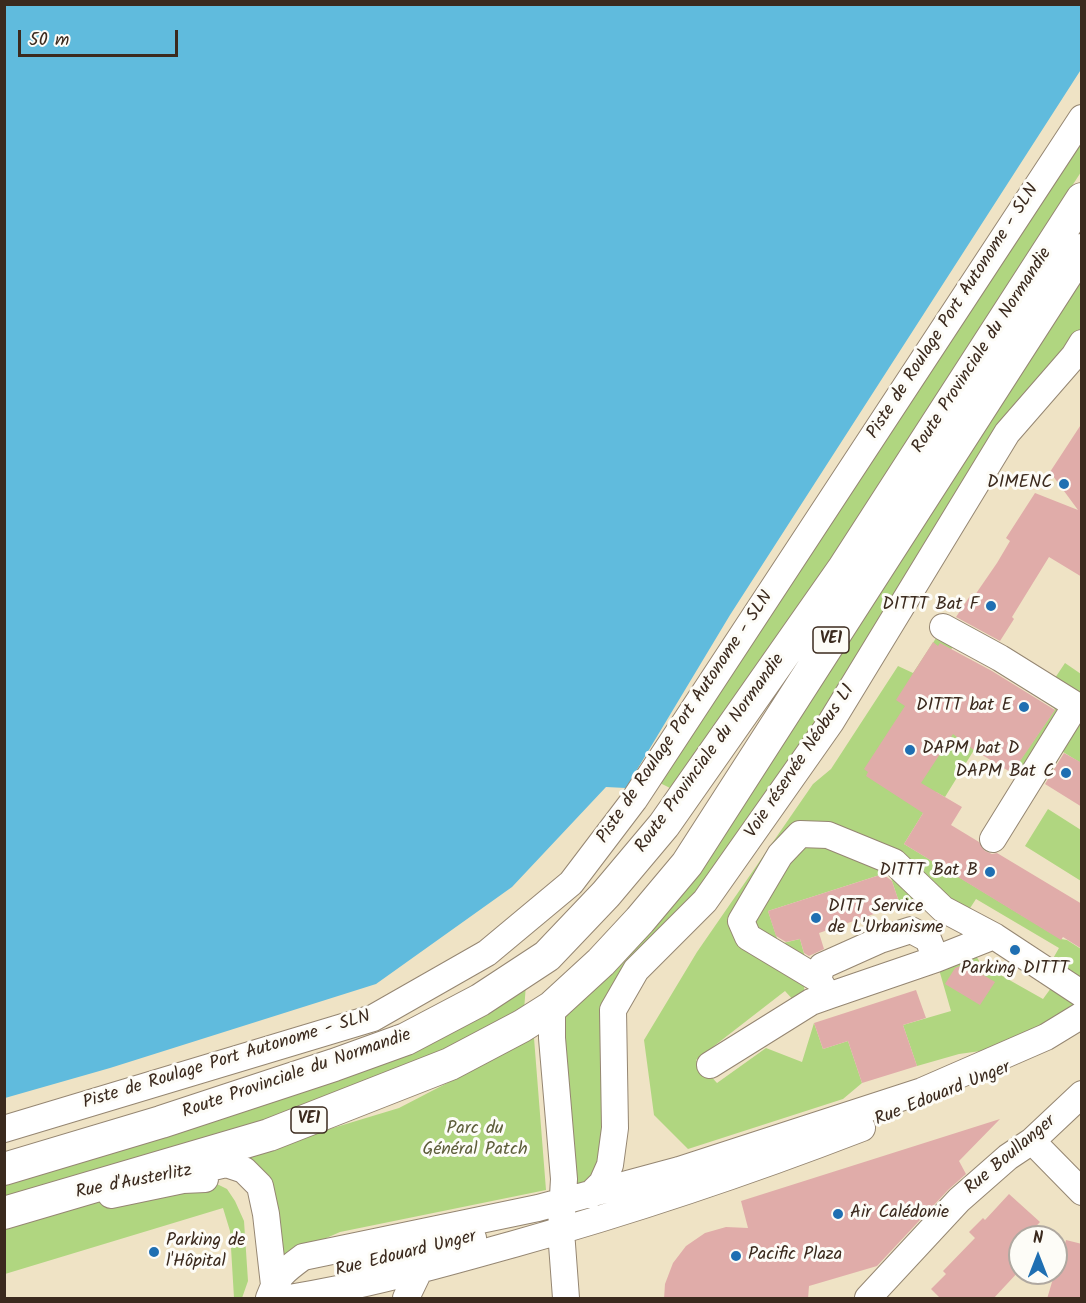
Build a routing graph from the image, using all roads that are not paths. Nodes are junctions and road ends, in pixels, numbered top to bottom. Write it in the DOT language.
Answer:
graph roads {
  1 [pos="1082,118"];
  2 [pos="1082,199"];
  3 [pos="1082,250"];
  4 [pos="1082,343"];
  5 [pos="943,627"];
  6 [pos="1079,707"];
  7 [pos="664,825"];
  8 [pos="993,839"];
  9 [pos="994,936"];
  10 [pos="936,959"];
  11 [pos="823,988"];
  12 [pos="1082,994"];
  13 [pos="546,1011"];
  14 [pos="1082,1015"];
  15 [pos="1082,1025"];
  16 [pos="710,1065"];
  17 [pos="973,1070"];
  18 [pos="1005,1070"];
  19 [pos="1082,1094"];
  20 [pos="831,1122"];
  21 [pos="4,1128"];
  22 [pos="1032,1141"];
  23 [pos="798,1153"];
  24 [pos="4,1169"];
  25 [pos="1082,1192"];
  26 [pos="591,1195"];
  27 [pos="66,1196"];
  28 [pos="4,1213"];
  29 [pos="561,1213"];
  30 [pos="419,1271"];
  31 [pos="285,1296"];
  32 [pos="406,1299"];
  33 [pos="566,1299"];
  34 [pos="868,1299"];
  1 -- 21 [label="street, Piste de Roulage Port Autonome - SLN"];
  2 -- 7 [label="main road, Route Provinciale du Normandie / VE1"];
  3 -- 13 [label="main road, Route Provinciale du Normandie / VE1"];
  4 -- 26 [label="street, Voie réservée Néobus L1"];
  5 -- 6 [label="street"];
  6 -- 8 [label="street"];
  7 -- 13 [label="main road"];
  7 -- 24 [label="main road, Route Provinciale du Normandie / VE1"];
  9 -- 10 [label="street"];
  9 -- 11 [label="street"];
  9 -- 12 [label="street"];
  10 -- 11 [label="street"];
  10 -- 11 [label="street"];
  11 -- 16 [label="street"];
  13 -- 27 [label="main road, Route Provinciale du Normandie / VE1"];
  13 -- 29 [label="street"];
  14 -- 17 [label="street"];
  15 -- 18 [label="street, Rue Edouard Unger"];
  17 -- 18 [label="street"];
  17 -- 20 [label="street"];
  18 -- 23 [label="street, Rue Edouard Unger"];
  19 -- 22 [label="street, Rue Boullanger"];
  20 -- 23 [label="street"];
  20 -- 26 [label="street"];
  22 -- 25 [label="street"];
  22 -- 34 [label="street, Rue Boullanger"];
  23 -- 29 [label="street, Rue Edouard Unger"];
  26 -- 29 [label="street"];
  27 -- 28 [label="main road, VE1"];
  27 -- 31 [label="street, Rue d'Austerlitz"];
  29 -- 30 [label="street, Rue Edouard Unger"];
  29 -- 31 [label="street"];
  29 -- 33 [label="street"];
  30 -- 31 [label="street, Rue Edouard Unger"];
  30 -- 32 [label="street"];
}
